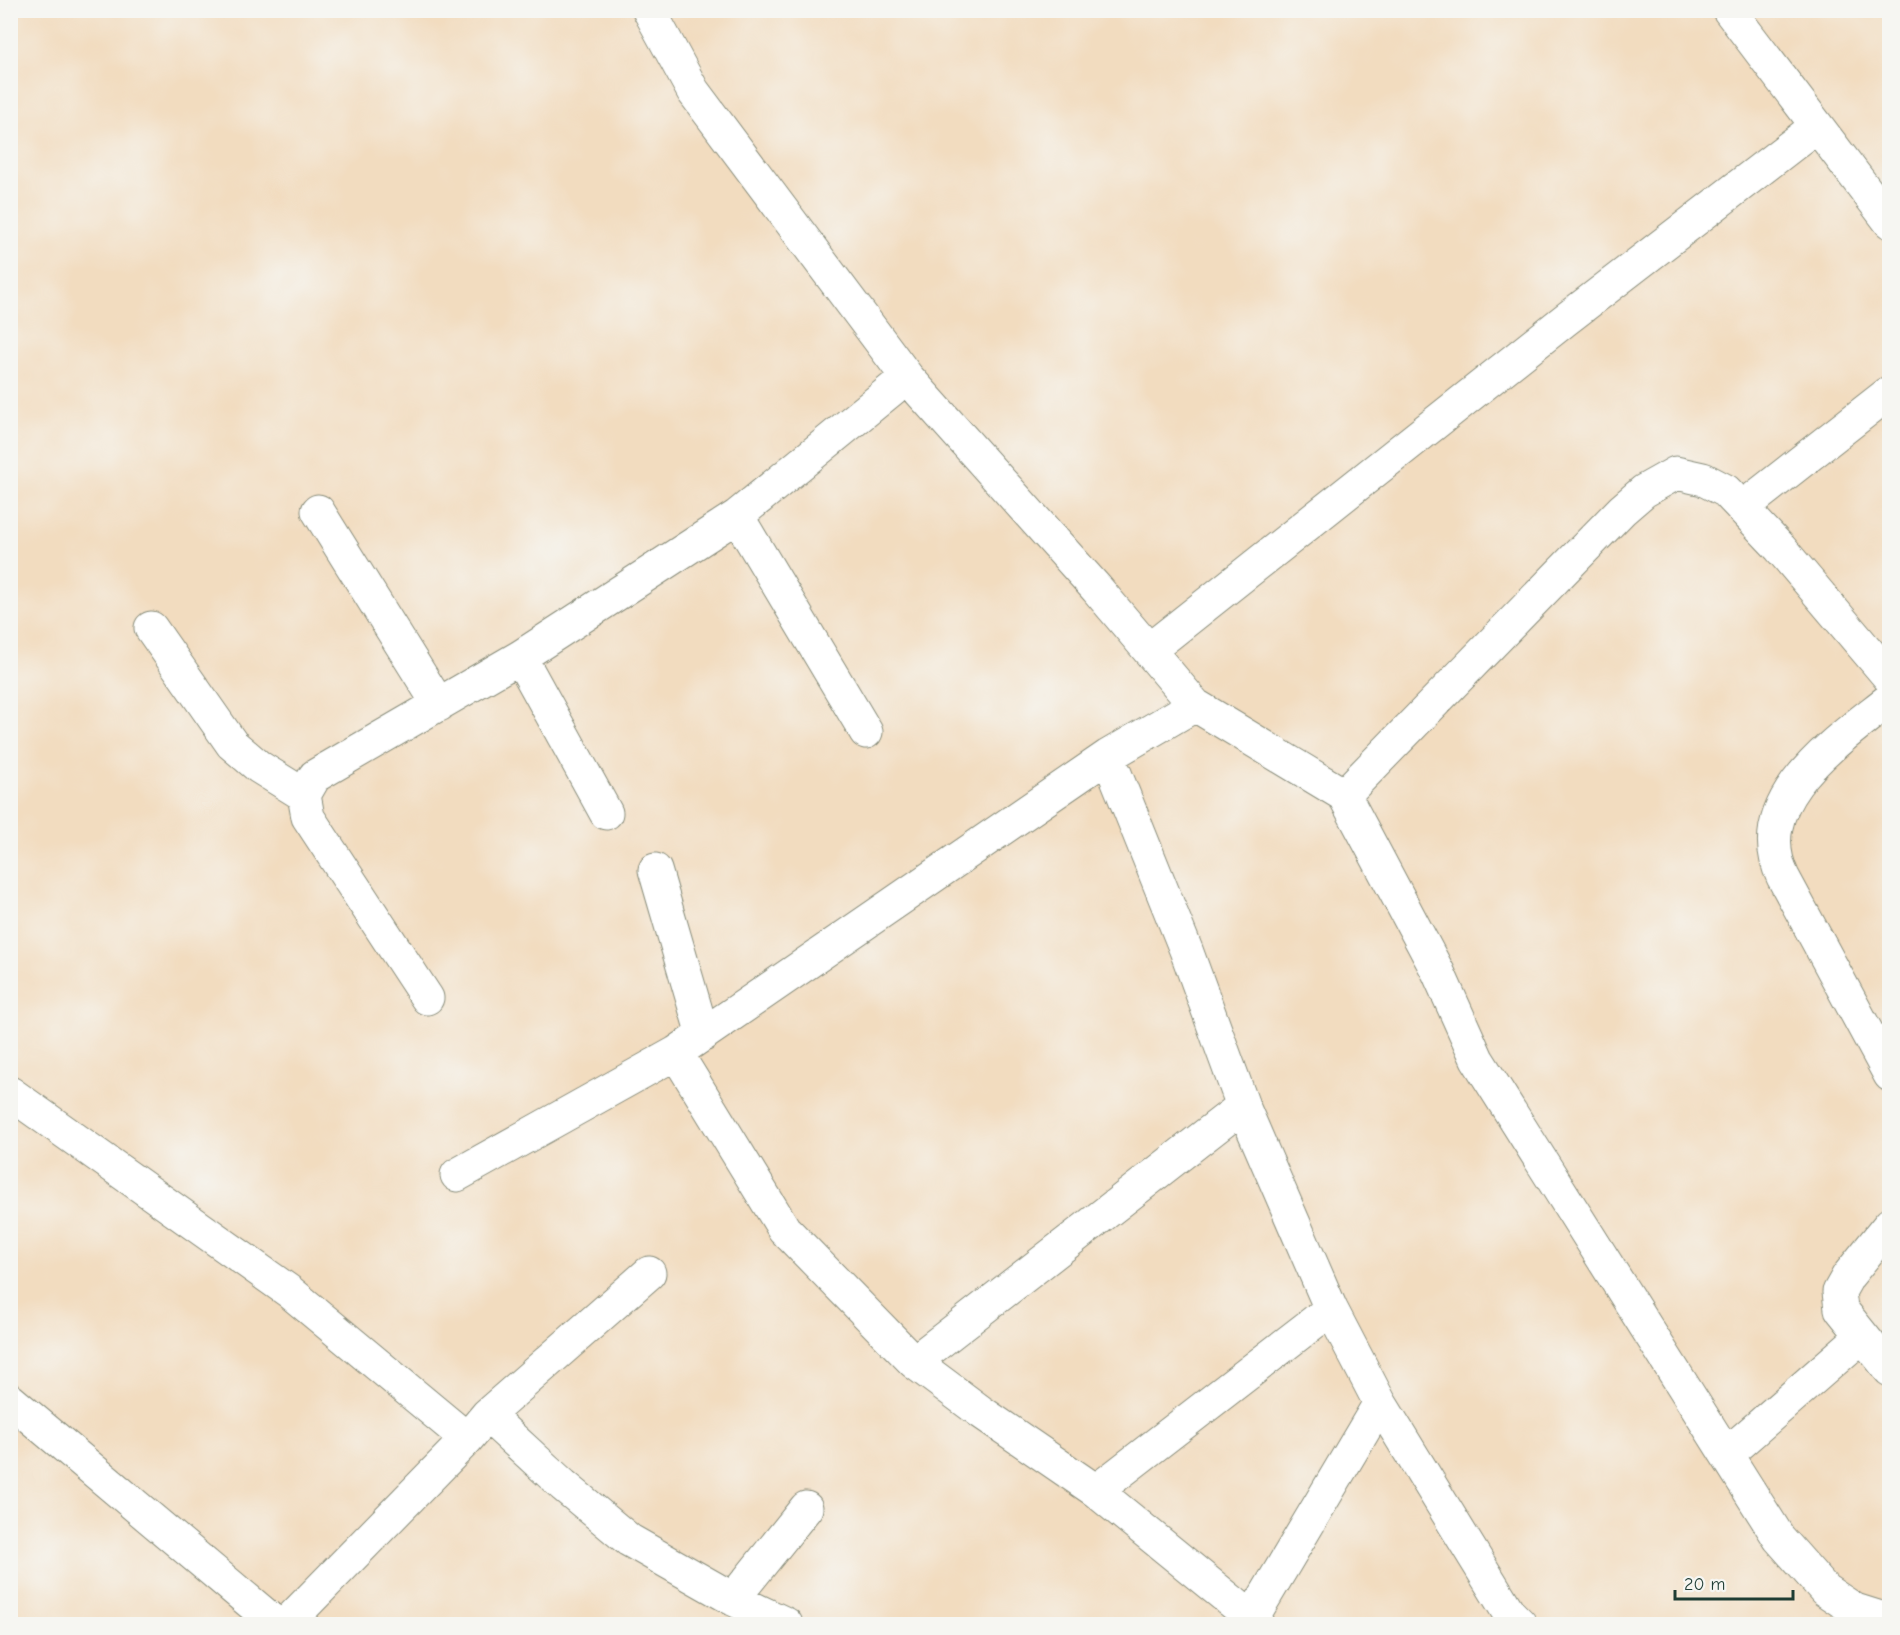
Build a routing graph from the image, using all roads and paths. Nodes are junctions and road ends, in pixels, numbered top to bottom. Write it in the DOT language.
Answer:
graph roads {
  1 [pos="649,10"];
  2 [pos="1729,10"];
  3 [pos="1817,126"];
  4 [pos="1890,222"];
  5 [pos="907,377"];
  6 [pos="1890,392"];
  7 [pos="1742,508"];
  8 [pos="318,511"];
  9 [pos="737,516"];
  10 [pos="151,628"];
  11 [pos="1149,650"];
  12 [pos="520,657"];
  13 [pos="1890,678"];
  14 [pos="1890,699"];
  15 [pos="440,705"];
  16 [pos="1195,705"];
  17 [pos="866,732"];
  18 [pos="1108,756"];
  19 [pos="304,795"];
  20 [pos="1344,795"];
  21 [pos="606,813"];
  22 [pos="655,870"];
  23 [pos="427,998"];
  24 [pos="703,1035"];
  25 [pos="676,1053"];
  26 [pos="1890,1075"];
  27 [pos="10,1093"];
  28 [pos="1243,1106"];
  29 [pos="457,1175"];
  30 [pos="1890,1224"];
  31 [pos="649,1273"];
  32 [pos="1331,1309"];
  33 [pos="1862,1336"];
  34 [pos="914,1362"];
  35 [pos="1890,1370"];
  36 [pos="10,1400"];
  37 [pos="1380,1403"];
  38 [pos="477,1427"];
  39 [pos="1726,1454"];
  40 [pos="1096,1491"];
  41 [pos="806,1508"];
  42 [pos="733,1599"];
  43 [pos="1890,1621"];
  44 [pos="1252,1622"];
  45 [pos="276,1624"];
  46 [pos="286,1624"];
  47 [pos="786,1624"];
  48 [pos="1520,1624"];
  1 -- 5 [label="street"];
  2 -- 3 [label="street"];
  3 -- 4 [label="street"];
  3 -- 11 [label="street"];
  5 -- 9 [label="street"];
  5 -- 11 [label="street"];
  6 -- 7 [label="street"];
  7 -- 13 [label="street"];
  7 -- 20 [label="street"];
  8 -- 15 [label="street"];
  9 -- 12 [label="street"];
  9 -- 17 [label="street"];
  10 -- 19 [label="street"];
  11 -- 16 [label="street"];
  12 -- 15 [label="street"];
  12 -- 21 [label="street"];
  14 -- 26 [label="street"];
  15 -- 19 [label="street"];
  16 -- 18 [label="street"];
  16 -- 20 [label="street"];
  18 -- 24 [label="street"];
  18 -- 28 [label="street"];
  19 -- 23 [label="street"];
  20 -- 39 [label="street"];
  22 -- 24 [label="street"];
  24 -- 25 [label="street"];
  25 -- 29 [label="street"];
  25 -- 34 [label="street"];
  27 -- 38 [label="street"];
  28 -- 32 [label="street"];
  28 -- 34 [label="street"];
  30 -- 33 [label="street"];
  31 -- 38 [label="street"];
  32 -- 37 [label="street"];
  32 -- 40 [label="street"];
  33 -- 35 [label="street"];
  33 -- 39 [label="street"];
  34 -- 40 [label="street"];
  36 -- 45 [label="street"];
  37 -- 44 [label="street"];
  37 -- 48 [label="street"];
  38 -- 42 [label="street"];
  38 -- 46 [label="street"];
  39 -- 43 [label="street"];
  40 -- 44 [label="street"];
  41 -- 42 [label="street"];
  42 -- 47 [label="street"];
}
